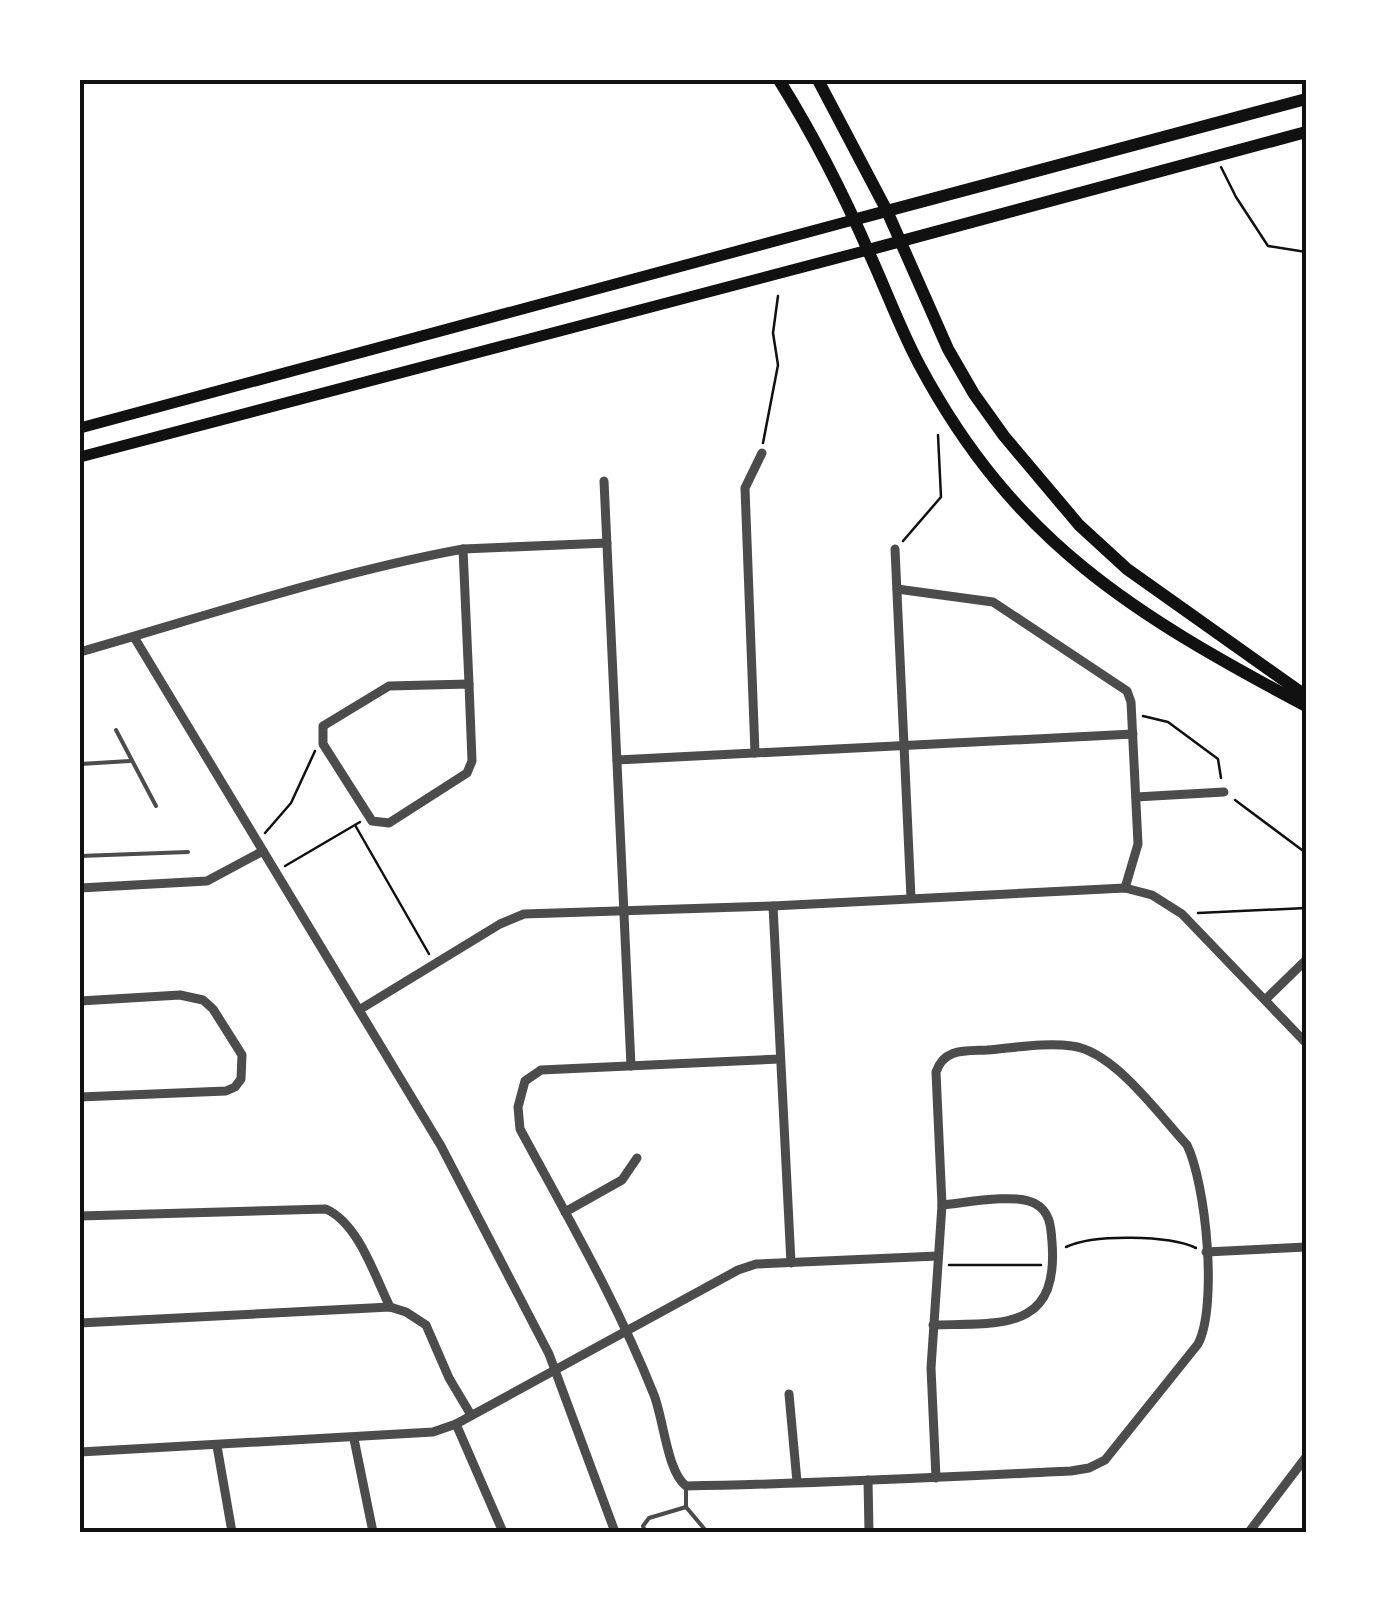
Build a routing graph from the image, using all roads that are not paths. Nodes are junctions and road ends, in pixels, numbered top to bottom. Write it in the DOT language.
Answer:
graph roads {
  1 [pos="779,80"];
  2 [pos="818,80"];
  3 [pos="1306,99"];
  4 [pos="1306,132"];
  5 [pos="887,212"];
  6 [pos="853,220"];
  7 [pos="900,241"];
  8 [pos="868,250"];
  9 [pos="80,428"];
  10 [pos="762,453"];
  11 [pos="80,457"];
  12 [pos="604,481"];
  13 [pos="607,543"];
  14 [pos="463,549"];
  15 [pos="895,549"];
  16 [pos="897,589"];
  17 [pos="134,636"];
  18 [pos="80,652"];
  19 [pos="469,684"];
  20 [pos="1306,696"];
  21 [pos="1306,706"];
  22 [pos="116,730"];
  23 [pos="1133,734"];
  24 [pos="903,745"];
  25 [pos="755,752"];
  26 [pos="617,760"];
  27 [pos="132,761"];
  28 [pos="80,764"];
  29 [pos="1224,792"];
  30 [pos="1136,798"];
  31 [pos="156,806"];
  32 [pos="188,852"];
  33 [pos="263,852"];
  34 [pos="80,856"];
  35 [pos="80,888"];
  36 [pos="1125,888"];
  37 [pos="910,898"];
  38 [pos="773,906"];
  39 [pos="624,910"];
  40 [pos="1306,960"];
  41 [pos="1266,999"];
  42 [pos="80,1000"];
  43 [pos="358,1010"];
  44 [pos="1306,1044"];
  45 [pos="780,1059"];
  46 [pos="631,1066"];
  47 [pos="80,1097"];
  48 [pos="637,1158"];
  49 [pos="942,1205"];
  50 [pos="565,1212"];
  51 [pos="80,1216"];
  52 [pos="1306,1246"];
  53 [pos="1206,1252"];
  54 [pos="938,1256"];
  55 [pos="790,1263"];
  56 [pos="390,1307"];
  57 [pos="80,1323"];
  58 [pos="933,1325"];
  59 [pos="628,1328"];
  60 [pos="554,1368"];
  61 [pos="790,1394"];
  62 [pos="470,1416"];
  63 [pos="456,1424"];
  64 [pos="354,1438"];
  65 [pos="216,1446"];
  66 [pos="80,1452"];
  67 [pos="1306,1457"];
  68 [pos="936,1478"];
  69 [pos="868,1480"];
  70 [pos="797,1482"];
  71 [pos="686,1486"];
  72 [pos="686,1507"];
  73 [pos="232,1532"];
  74 [pos="373,1532"];
  75 [pos="502,1532"];
  76 [pos="615,1532"];
  77 [pos="645,1532"];
  78 [pos="708,1532"];
  79 [pos="869,1532"];
  80 [pos="1249,1532"];
  1 -- 6 [label="main road"];
  2 -- 5 [label="main road"];
  3 -- 5 [label="main road"];
  4 -- 7 [label="main road"];
  5 -- 6 [label="main road"];
  5 -- 7 [label="main road"];
  6 -- 8 [label="main road"];
  6 -- 9 [label="main road"];
  7 -- 8 [label="main road"];
  7 -- 20 [label="main road"];
  8 -- 11 [label="main road"];
  8 -- 21 [label="main road"];
  10 -- 25 [label="street"];
  12 -- 13 [label="street"];
  13 -- 14 [label="street"];
  13 -- 26 [label="street"];
  14 -- 17 [label="street"];
  14 -- 19 [label="street"];
  15 -- 16 [label="street"];
  16 -- 23 [label="street"];
  16 -- 24 [label="street"];
  17 -- 18 [label="street"];
  17 -- 33 [label="street"];
  19 -- 19 [label="street"];
  22 -- 27 [label="lane"];
  23 -- 24 [label="street"];
  23 -- 30 [label="street"];
  24 -- 25 [label="street"];
  24 -- 37 [label="street"];
  25 -- 26 [label="street"];
  26 -- 39 [label="street"];
  27 -- 28 [label="lane"];
  27 -- 31 [label="lane"];
  29 -- 30 [label="street"];
  30 -- 36 [label="street"];
  32 -- 34 [label="lane"];
  33 -- 35 [label="street"];
  33 -- 43 [label="street"];
  36 -- 37 [label="street"];
  36 -- 41 [label="street"];
  37 -- 38 [label="street"];
  38 -- 39 [label="street"];
  38 -- 45 [label="street"];
  39 -- 43 [label="street"];
  39 -- 46 [label="street"];
  40 -- 41 [label="street"];
  41 -- 44 [label="street"];
  42 -- 47 [label="street"];
  43 -- 60 [label="street"];
  45 -- 46 [label="street"];
  45 -- 55 [label="street"];
  46 -- 50 [label="street"];
  48 -- 50 [label="street"];
  49 -- 53 [label="street"];
  49 -- 54 [label="street"];
  49 -- 58 [label="street"];
  50 -- 59 [label="street"];
  51 -- 56 [label="street"];
  52 -- 53 [label="street"];
  53 -- 68 [label="street"];
  54 -- 55 [label="street"];
  54 -- 58 [label="street"];
  55 -- 59 [label="street"];
  56 -- 57 [label="street"];
  56 -- 62 [label="street"];
  58 -- 68 [label="street"];
  59 -- 60 [label="street"];
  59 -- 71 [label="street"];
  60 -- 62 [label="street"];
  60 -- 76 [label="street"];
  61 -- 70 [label="street"];
  62 -- 63 [label="street"];
  63 -- 64 [label="street"];
  63 -- 75 [label="street"];
  64 -- 65 [label="street"];
  64 -- 74 [label="street"];
  65 -- 66 [label="street"];
  65 -- 73 [label="street"];
  67 -- 80 [label="street"];
  68 -- 69 [label="street"];
  69 -- 70 [label="street"];
  69 -- 79 [label="street"];
  70 -- 71 [label="street"];
  71 -- 72 [label="lane"];
  72 -- 77 [label="lane"];
  72 -- 78 [label="lane"];
}
